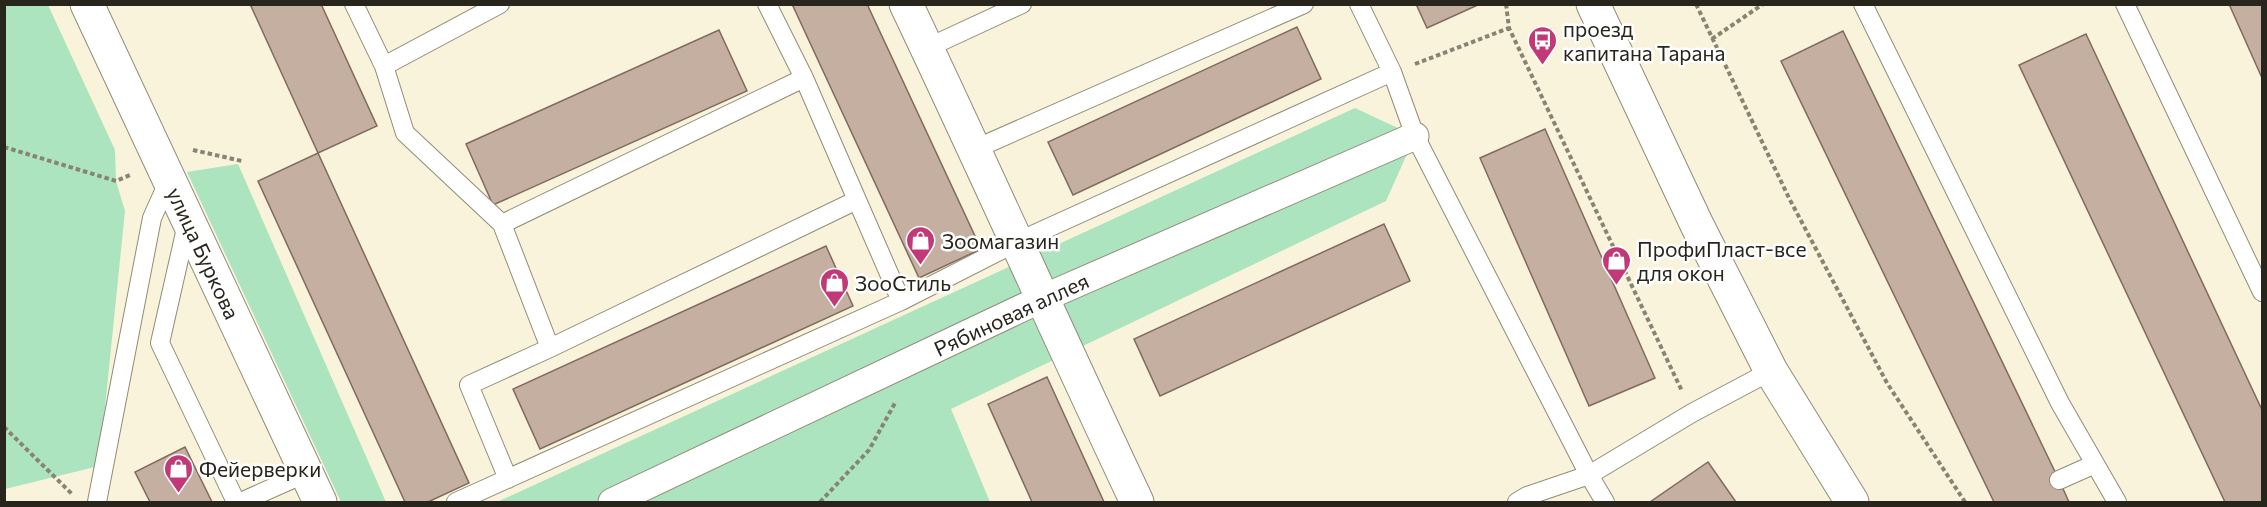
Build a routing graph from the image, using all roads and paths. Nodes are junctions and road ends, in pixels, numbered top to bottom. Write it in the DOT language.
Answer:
graph roads {
  1 [pos="87,4"];
  2 [pos="354,4"];
  3 [pos="500,4"];
  4 [pos="767,4"];
  5 [pos="906,4"];
  6 [pos="1022,4"];
  7 [pos="1304,4"];
  8 [pos="1359,4"];
  9 [pos="1506,4"];
  10 [pos="1593,4"];
  11 [pos="1696,4"];
  12 [pos="1763,4"];
  13 [pos="1863,4"];
  14 [pos="2125,4"];
  15 [pos="1509,28"];
  16 [pos="1712,39"];
  17 [pos="927,48"];
  18 [pos="384,66"];
  19 [pos="1392,72"];
  20 [pos="804,78"];
  21 [pos="1415,136"];
  22 [pos="4,147"];
  23 [pos="975,149"];
  24 [pos="192,150"];
  25 [pos="242,161"];
  26 [pos="135,173"];
  27 [pos="169,180"];
  28 [pos="857,200"];
  29 [pos="188,219"];
  30 [pos="502,224"];
  31 [pos="1017,242"];
  32 [pos="2262,292"];
  33 [pos="1041,299"];
  34 [pos="901,302"];
  35 [pos="550,348"];
  36 [pos="1771,370"];
  37 [pos="896,402"];
  38 [pos="1692,413"];
  39 [pos="4,427"];
  40 [pos="2095,464"];
  41 [pos="306,473"];
  42 [pos="1589,475"];
  43 [pos="508,478"];
  44 [pos="2059,480"];
  45 [pos="72,494"];
  46 [pos="97,502"];
  47 [pos="236,502"];
  48 [pos="241,502"];
  49 [pos="320,502"];
  50 [pos="456,502"];
  51 [pos="612,502"];
  52 [pos="820,502"];
  53 [pos="1137,502"];
  54 [pos="1517,502"];
  55 [pos="1605,502"];
  56 [pos="1852,502"];
  57 [pos="1965,502"];
  58 [pos="2117,502"];
  1 -- 27 [label="street, улица Буркова"];
  2 -- 18 [label="lane"];
  3 -- 18 [label="lane"];
  4 -- 20 [label="lane"];
  5 -- 17 [label="street"];
  6 -- 17 [label="lane"];
  7 -- 23 [label="lane"];
  8 -- 19 [label="lane"];
  9 -- 15 [label="path"];
  10 -- 36 [label="street"];
  11 -- 16 [label="path"];
  12 -- 16 [label="path"];
  13 -- 40 [label="lane"];
  14 -- 32 [label="lane"];
  15 -- 19 [label="path"];
  15 -- 38 [label="path"];
  16 -- 57 [label="path"];
  17 -- 23 [label="street"];
  18 -- 30 [label="lane"];
  19 -- 21 [label="lane"];
  19 -- 31 [label="lane"];
  20 -- 28 [label="lane"];
  20 -- 30 [label="lane"];
  21 -- 33 [label="street, Рябиновая аллея"];
  21 -- 42 [label="lane"];
  22 -- 26 [label="path"];
  23 -- 31 [label="street"];
  24 -- 25 [label="path"];
  27 -- 29 [label="street, улица Буркова"];
  27 -- 46 [label="lane"];
  28 -- 34 [label="lane"];
  28 -- 35 [label="lane"];
  29 -- 41 [label="street, улица Буркова"];
  29 -- 47 [label="lane"];
  30 -- 35 [label="lane"];
  31 -- 33 [label="street"];
  31 -- 34 [label="lane"];
  33 -- 51 [label="street, Рябиновая аллея"];
  33 -- 53 [label="street"];
  34 -- 43 [label="lane"];
  35 -- 43 [label="lane"];
  36 -- 38 [label="lane"];
  36 -- 56 [label="street"];
  37 -- 52 [label="path"];
  38 -- 42 [label="lane"];
  39 -- 45 [label="path"];
  40 -- 44 [label="lane"];
  40 -- 58 [label="lane"];
  41 -- 48 [label="lane"];
  41 -- 49 [label="street, улица Буркова"];
  42 -- 54 [label="lane"];
  42 -- 55 [label="lane"];
  43 -- 50 [label="lane"];
}
